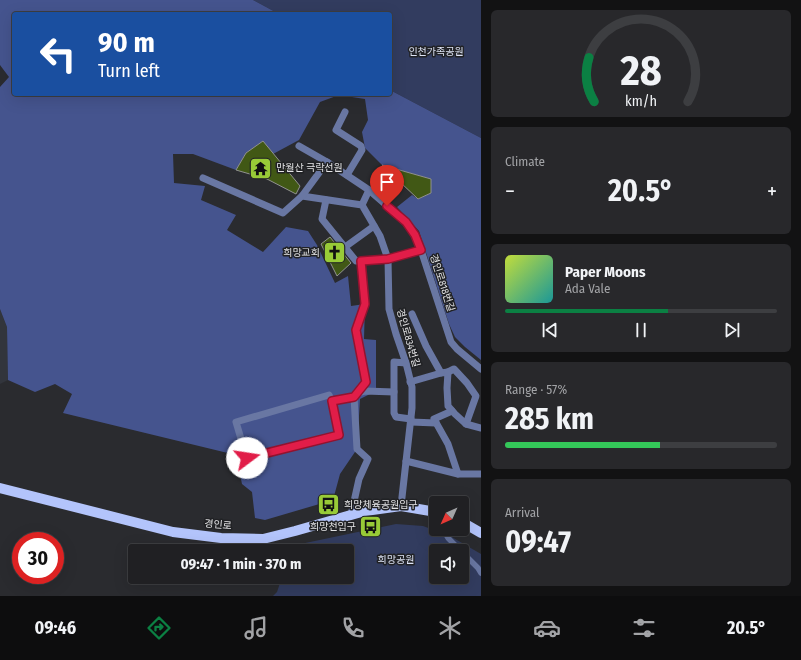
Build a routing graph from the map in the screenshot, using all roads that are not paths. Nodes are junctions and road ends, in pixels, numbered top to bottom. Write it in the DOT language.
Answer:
graph roads {
  1 [pos="345,112"];
  2 [pos="299,146"];
  3 [pos="327,162"];
  4 [pos="347,175"];
  5 [pos="203,178"];
  6 [pos="369,190"];
  7 [pos="302,196"];
  8 [pos="326,200"];
  9 [pos="362,205"];
  10 [pos="374,226"];
  11 [pos="344,247"];
  12 [pos="421,250"];
  13 [pos="388,259"];
  14 [pos="361,261"];
  15 [pos="412,314"];
  16 [pos="406,362"];
  17 [pos="481,369"];
  18 [pos="445,372"];
  19 [pos="410,382"];
  20 [pos="394,392"];
  21 [pos="355,395"];
  22 [pos="332,401"];
  23 [pos="452,411"];
  24 [pos="411,420"];
  25 [pos="436,423"];
  26 [pos="466,424"];
  27 [pos="481,428"];
  28 [pos="406,461"];
  29 [pos="458,474"];
  30 [pos="481,474"];
  31 [pos="0,488"];
  32 [pos="401,506"];
  33 [pos="429,511"];
  34 [pos="351,515"];
  35 [pos="469,526"];
  36 [pos="481,533"];
  37 [pos="447,536"];
  38 [pos="454,544"];
  39 [pos="469,560"];
  40 [pos="481,574"];
  1 -- 4 [label="street"];
  2 -- 3 [label="street, 경인로818번길"];
  3 -- 4 [label="street, 경인로818번길"];
  3 -- 7 [label="street"];
  4 -- 6 [label="street, 경인로818번길"];
  5 -- 7 [label="street"];
  6 -- 9 [label="street"];
  6 -- 12 [label="street, 경인로818번길"];
  7 -- 8 [label="street"];
  8 -- 9 [label="street"];
  8 -- 11 [label="street"];
  9 -- 10 [label="street, 경인로834번길"];
  10 -- 11 [label="street"];
  10 -- 13 [label="street, 경인로834번길"];
  11 -- 14 [label="street"];
  12 -- 13 [label="street"];
  12 -- 17 [label="street, 경인로818번길"];
  13 -- 14 [label="street"];
  13 -- 16 [label="street, 경인로834번길"];
  14 -- 21 [label="street"];
  15 -- 18 [label="street"];
  16 -- 19 [label="street, 경인로834번길"];
  16 -- 20 [label="street"];
  18 -- 19 [label="street"];
  18 -- 23 [label="street"];
  18 -- 26 [label="street"];
  19 -- 24 [label="street, 경인로834번길"];
  20 -- 21 [label="street"];
  20 -- 24 [label="street"];
  21 -- 22 [label="street"];
  21 -- 34 [label="street"];
  22 -- 22 [label="street"];
  23 -- 25 [label="street"];
  23 -- 26 [label="street"];
  24 -- 25 [label="street"];
  24 -- 28 [label="street, 경인로834번길"];
  25 -- 29 [label="street"];
  26 -- 27 [label="street"];
  28 -- 29 [label="street"];
  28 -- 32 [label="street, 경인로834번길"];
  29 -- 30 [label="street"];
  31 -- 34 [label="main road, 경인로"];
  32 -- 33 [label="main road, 경인로"];
  32 -- 34 [label="main road, 경인로"];
  35 -- 36 [label="main road"];
  37 -- 38 [label="street"];
  39 -- 40 [label="street"];
}
